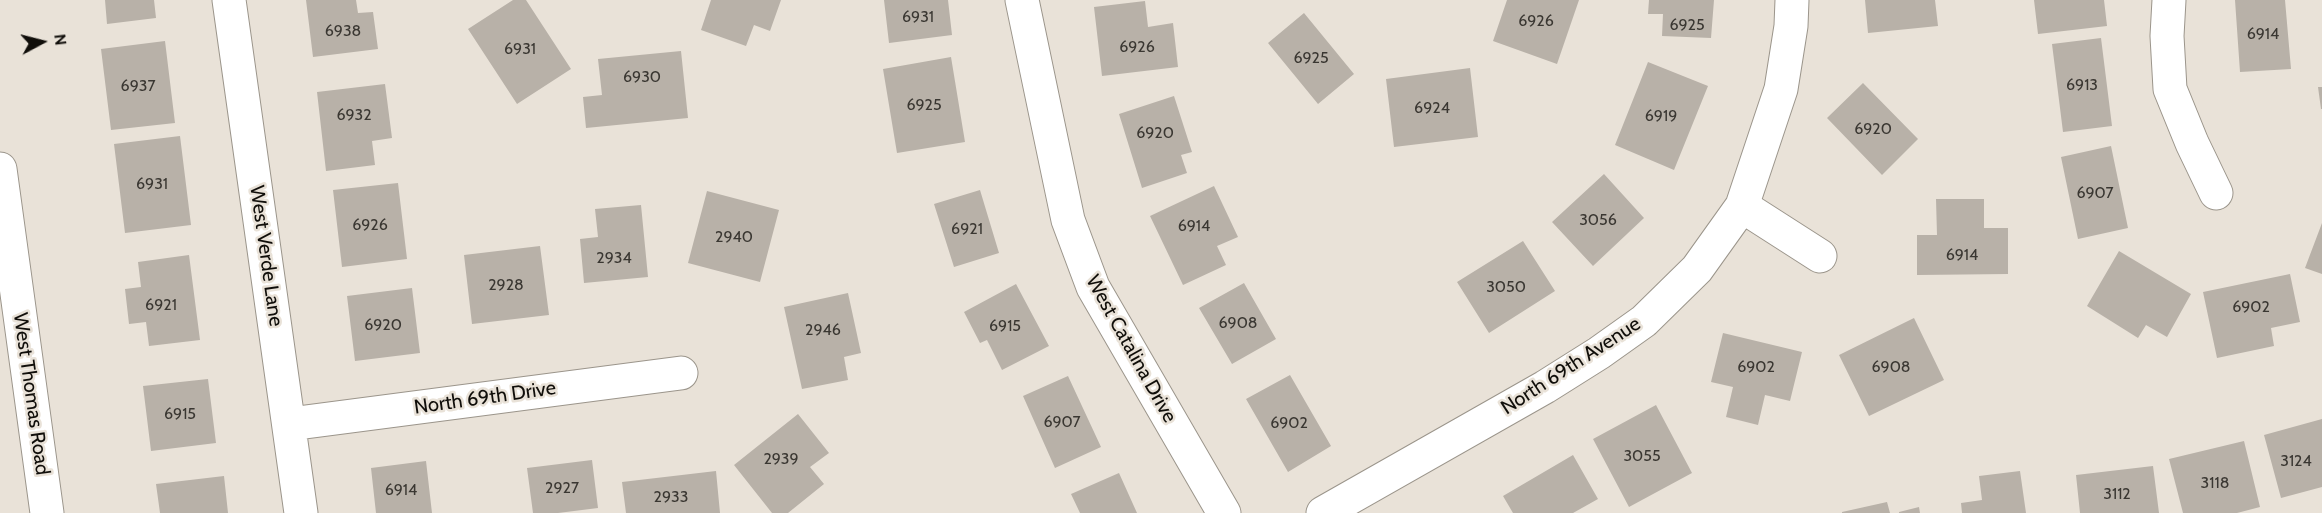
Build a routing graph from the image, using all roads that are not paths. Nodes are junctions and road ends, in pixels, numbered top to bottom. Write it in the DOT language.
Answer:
graph roads {
  1 [pos="230,0"];
  2 [pos="1022,0"];
  3 [pos="1792,0"];
  4 [pos="2169,0"];
  5 [pos="0,169"];
  6 [pos="2216,193"];
  7 [pos="1742,206"];
  8 [pos="1820,256"];
  9 [pos="681,373"];
  10 [pos="290,424"];
  11 [pos="47,513"];
  12 [pos="301,513"];
  13 [pos="1224,513"];
  14 [pos="1323,513"];
  1 -- 10 [label="street, West Verde Lane"];
  2 -- 13 [label="street, West Catalina Drive"];
  3 -- 7 [label="street, North 69th Avenue"];
  4 -- 6 [label="street"];
  5 -- 11 [label="street, West Thomas Road"];
  7 -- 8 [label="street"];
  7 -- 14 [label="street, North 69th Avenue"];
  9 -- 10 [label="street, North 69th Drive"];
  10 -- 12 [label="street, West Verde Lane"];
}
